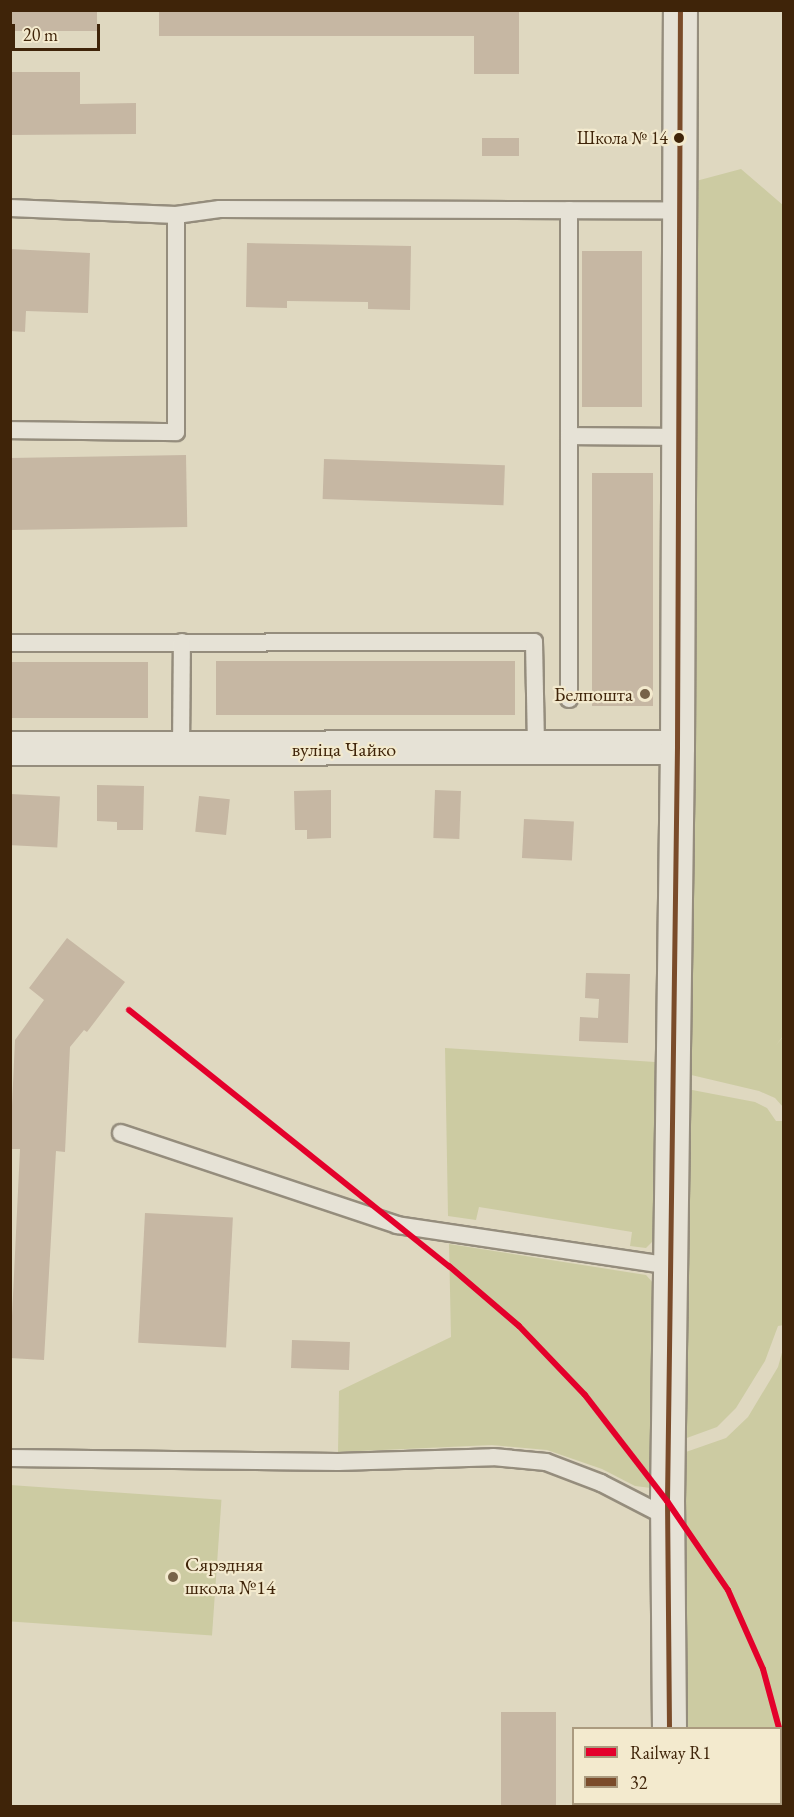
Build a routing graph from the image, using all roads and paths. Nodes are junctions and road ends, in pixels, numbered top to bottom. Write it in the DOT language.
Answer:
graph roads {
  1 [pos="680,10"];
  2 [pos="10,208"];
  3 [pos="569,210"];
  4 [pos="681,211"];
  5 [pos="176,215"];
  6 [pos="10,430"];
  7 [pos="569,436"];
  8 [pos="680,437"];
  9 [pos="182,642"];
  10 [pos="10,643"];
  11 [pos="569,699"];
  12 [pos="677,747"];
  13 [pos="10,748"];
  14 [pos="181,749"];
  15 [pos="536,750"];
  16 [pos="121,1133"];
  17 [pos="672,1266"];
  18 [pos="10,1458"];
  19 [pos="667,1517"];
  20 [pos="669,1727"];
  1 -- 4 [label="street"];
  2 -- 5 [label="lane"];
  3 -- 4 [label="lane"];
  3 -- 5 [label="lane"];
  3 -- 7 [label="lane"];
  4 -- 8 [label="street"];
  5 -- 6 [label="lane"];
  7 -- 8 [label="lane"];
  7 -- 11 [label="lane"];
  8 -- 12 [label="street"];
  9 -- 10 [label="lane"];
  9 -- 14 [label="lane"];
  9 -- 15 [label="lane"];
  12 -- 15 [label="street, вуліца Чайко"];
  12 -- 17 [label="street"];
  13 -- 14 [label="street, вуліца Чайко"];
  14 -- 15 [label="street, вуліца Чайко"];
  16 -- 17 [label="lane"];
  17 -- 19 [label="street"];
  18 -- 19 [label="lane"];
  19 -- 20 [label="street"];
}
